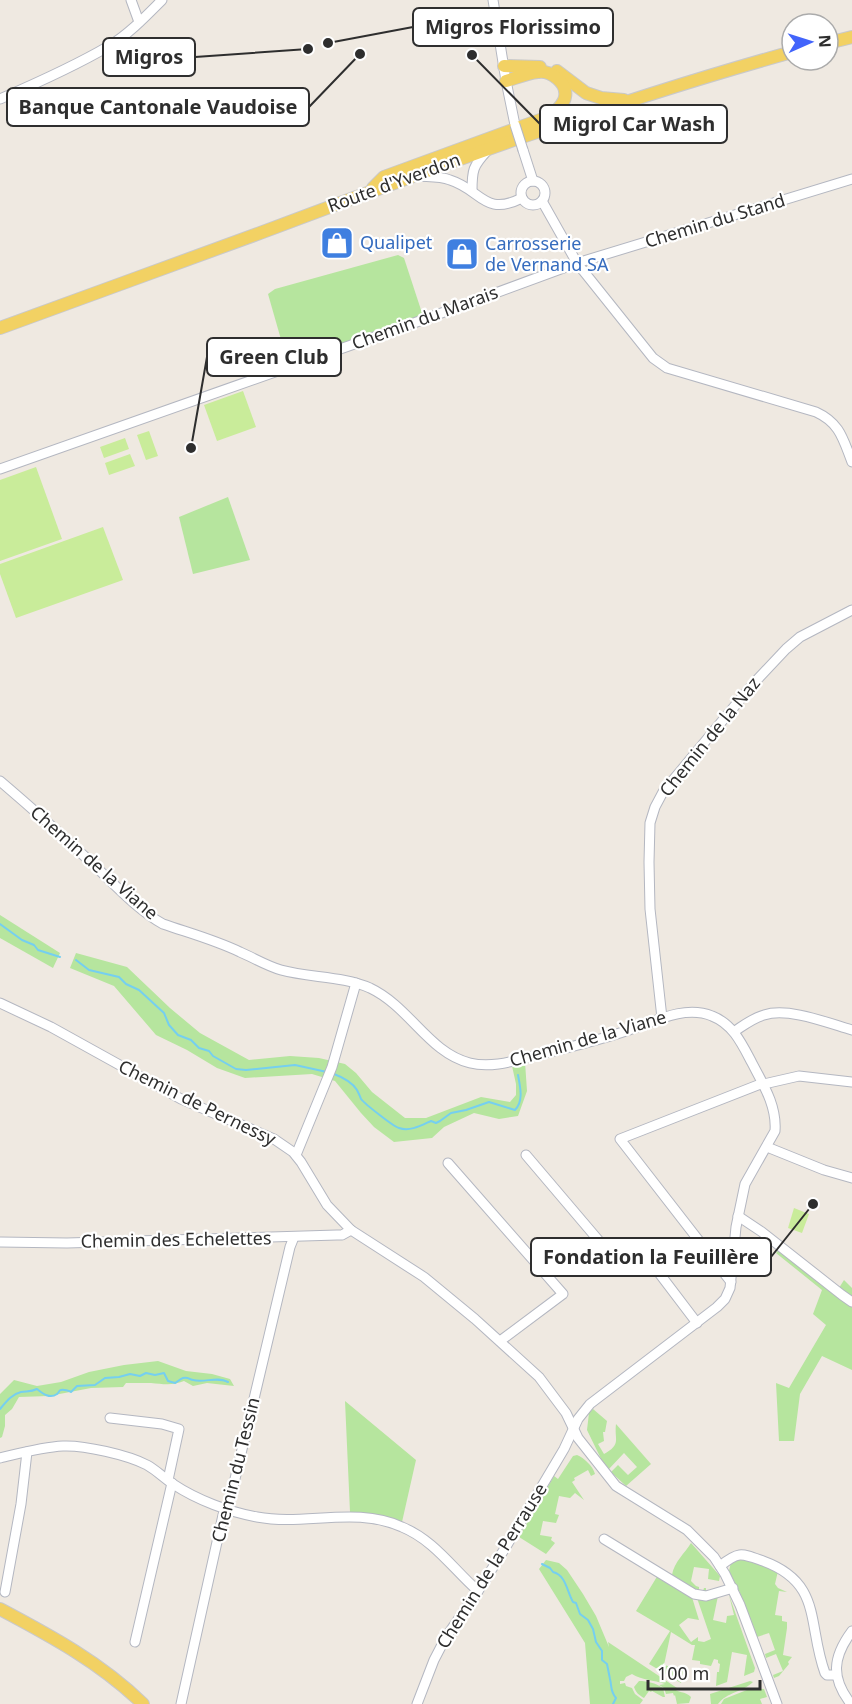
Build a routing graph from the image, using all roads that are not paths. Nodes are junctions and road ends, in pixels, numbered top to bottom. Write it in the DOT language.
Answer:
graph roads {
  1 [pos="131,0"];
  2 [pos="162,0"];
  3 [pos="493,0"];
  4 [pos="139,22"];
  5 [pos="780,55"];
  6 [pos="504,66"];
  7 [pos="506,81"];
  8 [pos="0,99"];
  9 [pos="628,101"];
  10 [pos="491,147"];
  11 [pos="412,176"];
  12 [pos="852,179"];
  13 [pos="533,181"];
  14 [pos="370,191"];
  15 [pos="472,191"];
  16 [pos="522,198"];
  17 [pos="542,201"];
  18 [pos="578,262"];
  19 [pos="0,328"];
  20 [pos="852,462"];
  21 [pos="0,469"];
  22 [pos="852,610"];
  23 [pos="0,781"];
  24 [pos="356,983"];
  25 [pos="0,1003"];
  26 [pos="662,1018"];
  27 [pos="852,1030"];
  28 [pos="735,1031"];
  29 [pos="852,1082"];
  30 [pos="763,1084"];
  31 [pos="767,1148"];
  32 [pos="296,1155"];
  33 [pos="526,1155"];
  34 [pos="448,1163"];
  35 [pos="852,1178"];
  36 [pos="738,1216"];
  37 [pos="351,1230"];
  38 [pos="294,1237"];
  39 [pos="0,1242"];
  40 [pos="731,1282"];
  41 [pos="852,1302"];
  42 [pos="697,1323"];
  43 [pos="500,1341"];
  44 [pos="110,1418"];
  45 [pos="573,1430"];
  46 [pos="27,1452"];
  47 [pos="0,1458"];
  48 [pos="170,1481"];
  49 [pos="226,1508"];
  50 [pos="604,1539"];
  51 [pos="720,1566"];
  52 [pos="733,1588"];
  53 [pos="478,1591"];
  54 [pos="5,1592"];
  55 [pos="0,1608"];
  56 [pos="852,1632"];
  57 [pos="135,1642"];
  58 [pos="836,1675"];
  59 [pos="143,1704"];
  60 [pos="181,1704"];
  61 [pos="417,1704"];
  62 [pos="777,1704"];
  63 [pos="851,1704"];
  1 -- 4 [label="street"];
  2 -- 4 [label="street"];
  3 -- 6 [label="street"];
  4 -- 8 [label="street"];
  5 -- 9 [label="main road, Route d'Yverdon"];
  6 -- 7 [label="street"];
  6 -- 9 [label="main road"];
  7 -- 13 [label="street, bridge"];
  7 -- 14 [label="main road"];
  9 -- 10 [label="main road, Route d'Yverdon"];
  10 -- 11 [label="main road, Route d'Yverdon"];
  10 -- 15 [label="street"];
  11 -- 14 [label="main road, Route d'Yverdon"];
  11 -- 15 [label="street"];
  12 -- 18 [label="street, Chemin du Stand"];
  13 -- 16 [label="street"];
  13 -- 17 [label="street"];
  14 -- 19 [label="main road, Route d'Yverdon"];
  15 -- 16 [label="street"];
  16 -- 17 [label="street"];
  17 -- 18 [label="street"];
  18 -- 20 [label="street"];
  18 -- 21 [label="street, Chemin du Marais"];
  22 -- 26 [label="street, Chemin de la Naz"];
  23 -- 24 [label="street, Chemin de la Viane"];
  24 -- 26 [label="street, Chemin de la Viane"];
  24 -- 32 [label="street"];
  25 -- 32 [label="street, Chemin de Pernessy"];
  26 -- 28 [label="street, Chemin de la Viane"];
  27 -- 28 [label="street"];
  28 -- 30 [label="street"];
  29 -- 30 [label="street"];
  30 -- 31 [label="street"];
  30 -- 40 [label="street"];
  31 -- 35 [label="street"];
  31 -- 36 [label="street"];
  32 -- 37 [label="street, Chemin de Pernessy"];
  33 -- 42 [label="street"];
  34 -- 43 [label="street"];
  36 -- 40 [label="street"];
  36 -- 41 [label="street"];
  37 -- 38 [label="street, Chemin des Echelettes"];
  37 -- 43 [label="street, Chemin de Pernessy"];
  38 -- 39 [label="street, Chemin des Echelettes"];
  38 -- 49 [label="street, Chemin du Tessin"];
  40 -- 42 [label="street"];
  42 -- 45 [label="street"];
  43 -- 45 [label="street, Chemin de Pernessy"];
  44 -- 48 [label="street"];
  45 -- 51 [label="street, Chemin de Pernessy"];
  45 -- 53 [label="street, Chemin de la Perrause"];
  46 -- 47 [label="street"];
  46 -- 48 [label="street"];
  46 -- 54 [label="street"];
  48 -- 49 [label="street"];
  48 -- 57 [label="street"];
  49 -- 53 [label="street"];
  49 -- 60 [label="street, Chemin du Tessin"];
  50 -- 52 [label="street"];
  51 -- 52 [label="street, Chemin de Pernessy"];
  51 -- 58 [label="street"];
  52 -- 62 [label="street, Chemin de Pernessy"];
  53 -- 61 [label="street, Chemin de la Perrause"];
  55 -- 59 [label="main road"];
  56 -- 58 [label="street"];
  58 -- 63 [label="street"];
}
